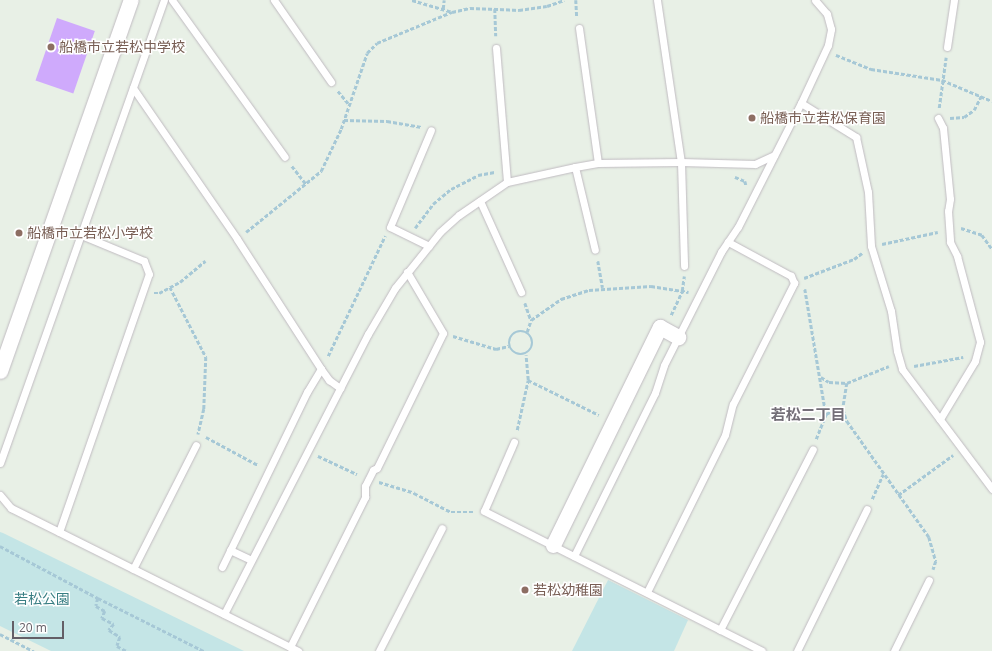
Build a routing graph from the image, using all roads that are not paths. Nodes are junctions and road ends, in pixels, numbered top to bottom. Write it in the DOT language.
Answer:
graph roads {
  1 [pos="131,0"];
  2 [pos="164,0"];
  3 [pos="172,0"];
  4 [pos="274,0"];
  5 [pos="657,0"];
  6 [pos="815,0"];
  7 [pos="954,0"];
  8 [pos="579,28"];
  9 [pos="947,47"];
  10 [pos="496,48"];
  11 [pos="331,82"];
  12 [pos="133,88"];
  13 [pos="801,103"];
  14 [pos="938,118"];
  15 [pos="430,130"];
  16 [pos="774,155"];
  17 [pos="285,157"];
  18 [pos="681,162"];
  19 [pos="598,163"];
  20 [pos="574,167"];
  21 [pos="507,182"];
  22 [pos="480,201"];
  23 [pos="81,236"];
  24 [pos="728,242"];
  25 [pos="429,246"];
  26 [pos="596,250"];
  27 [pos="684,266"];
  28 [pos="407,272"];
  29 [pos="521,292"];
  30 [pos="678,337"];
  31 [pos="321,369"];
  32 [pos="0,371"];
  33 [pos="340,388"];
  34 [pos="940,419"];
  35 [pos="514,442"];
  36 [pos="196,444"];
  37 [pos="813,449"];
  38 [pos="0,463"];
  39 [pos="991,484"];
  40 [pos="0,495"];
  41 [pos="867,509"];
  42 [pos="442,528"];
  43 [pos="59,532"];
  44 [pos="553,545"];
  45 [pos="230,550"];
  46 [pos="574,556"];
  47 [pos="252,560"];
  48 [pos="222,567"];
  49 [pos="133,569"];
  50 [pos="929,580"];
  51 [pos="647,592"];
  52 [pos="224,614"];
  53 [pos="720,630"];
  54 [pos="290,647"];
  55 [pos="298,651"];
  56 [pos="379,651"];
  57 [pos="762,651"];
  58 [pos="797,651"];
  59 [pos="894,651"];
  1 -- 32 [label="street"];
  2 -- 12 [label="lane"];
  3 -- 17 [label="lane"];
  4 -- 11 [label="lane"];
  5 -- 18 [label="lane"];
  6 -- 13 [label="lane"];
  7 -- 9 [label="lane"];
  8 -- 19 [label="lane"];
  10 -- 21 [label="lane"];
  12 -- 23 [label="lane"];
  12 -- 31 [label="lane"];
  13 -- 16 [label="lane"];
  13 -- 34 [label="lane"];
  14 -- 34 [label="lane"];
  15 -- 25 [label="lane"];
  16 -- 18 [label="lane"];
  16 -- 24 [label="lane"];
  18 -- 19 [label="lane"];
  18 -- 27 [label="lane"];
  19 -- 20 [label="lane"];
  20 -- 21 [label="lane"];
  20 -- 26 [label="lane"];
  21 -- 22 [label="lane"];
  22 -- 25 [label="lane"];
  22 -- 29 [label="lane"];
  23 -- 38 [label="lane"];
  23 -- 43 [label="lane"];
  24 -- 30 [label="lane"];
  24 -- 51 [label="lane"];
  25 -- 28 [label="lane"];
  28 -- 33 [label="lane"];
  28 -- 54 [label="lane"];
  30 -- 44 [label="street"];
  30 -- 46 [label="lane"];
  31 -- 33 [label="lane"];
  31 -- 45 [label="lane"];
  33 -- 47 [label="lane"];
  34 -- 39 [label="lane"];
  35 -- 44 [label="lane"];
  36 -- 49 [label="lane"];
  37 -- 53 [label="lane"];
  40 -- 43 [label="lane"];
  41 -- 58 [label="lane"];
  42 -- 56 [label="lane"];
  43 -- 49 [label="lane"];
  44 -- 46 [label="lane"];
  45 -- 47 [label="lane"];
  45 -- 48 [label="lane"];
  46 -- 51 [label="lane"];
  47 -- 52 [label="lane"];
  49 -- 52 [label="lane"];
  50 -- 59 [label="lane"];
  51 -- 53 [label="lane"];
  52 -- 54 [label="lane"];
  53 -- 57 [label="lane"];
  54 -- 55 [label="lane"];
}
